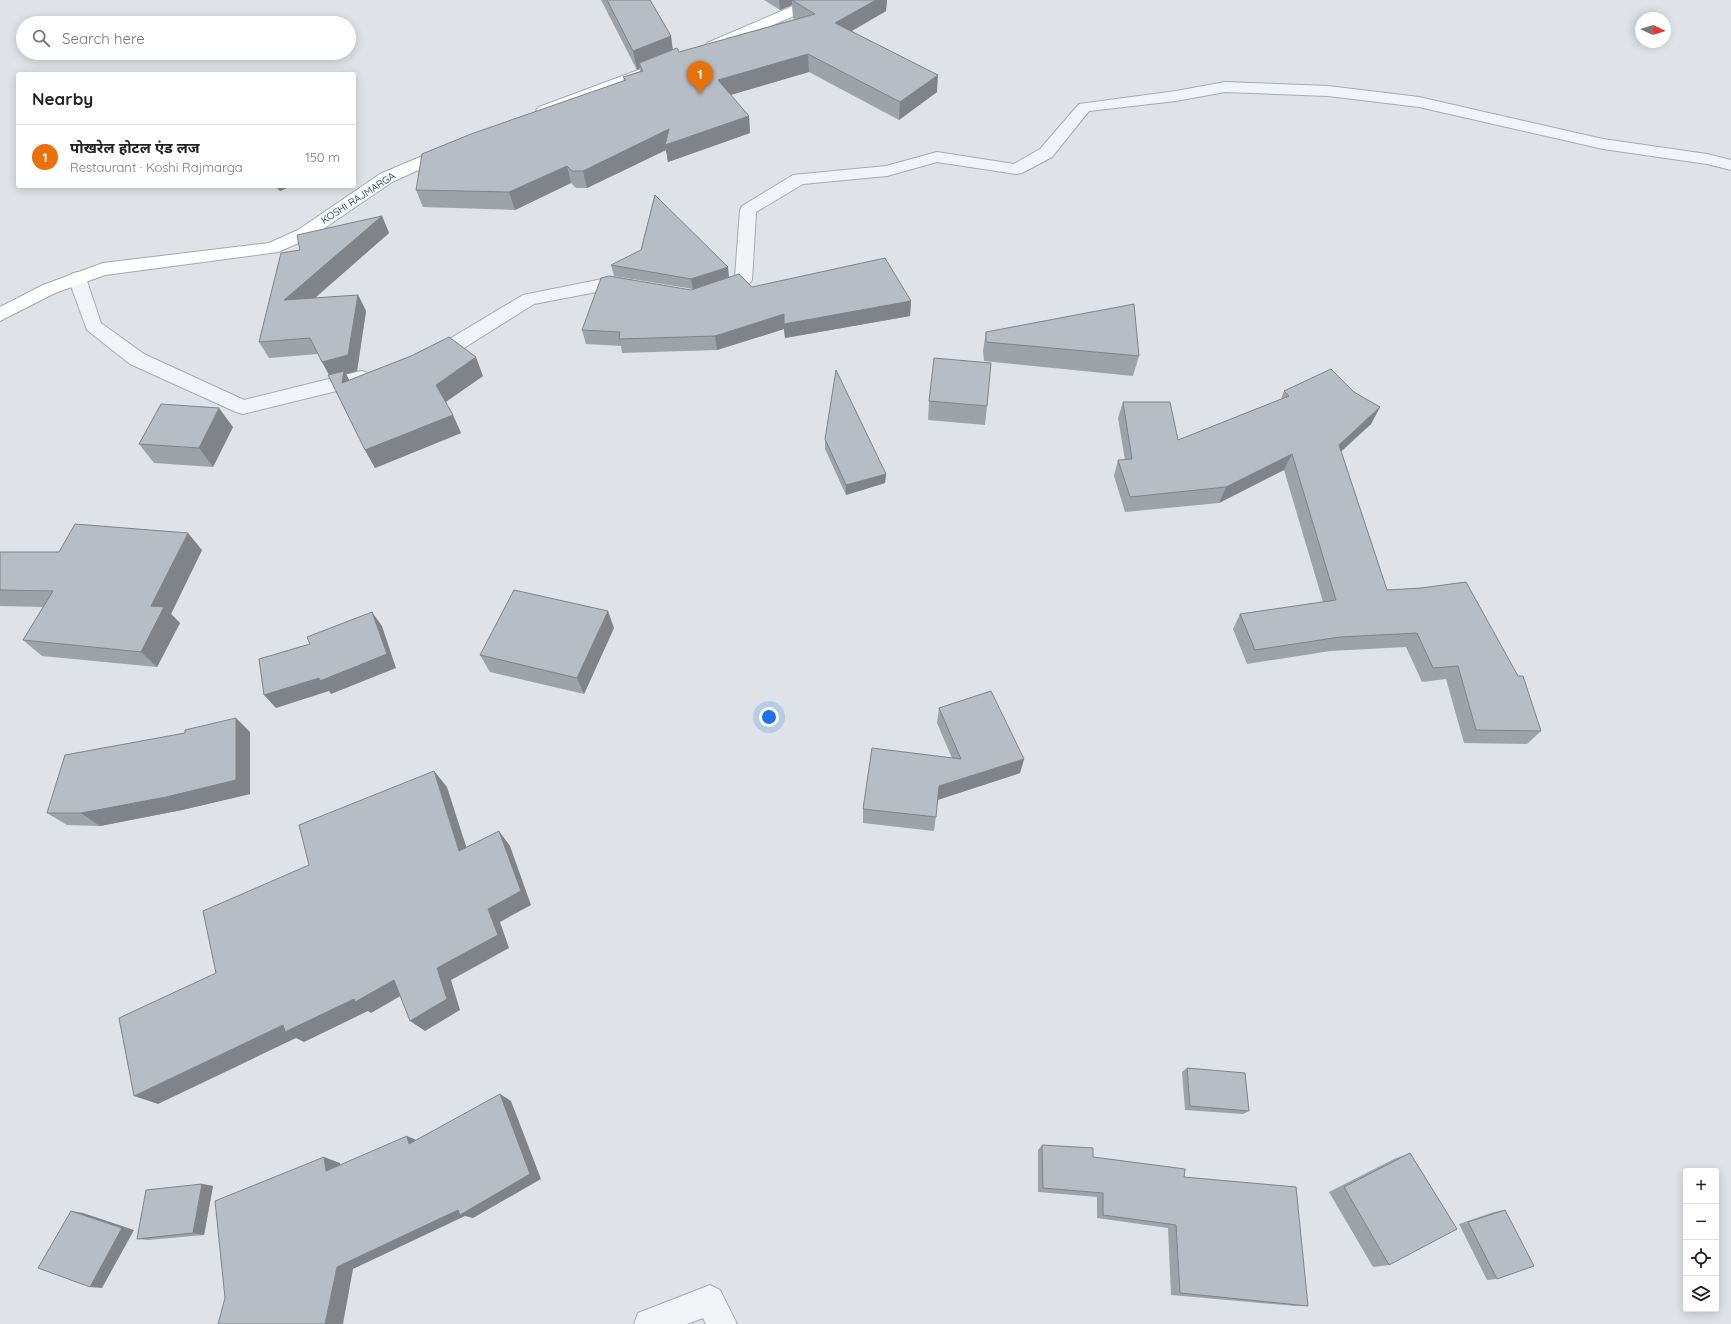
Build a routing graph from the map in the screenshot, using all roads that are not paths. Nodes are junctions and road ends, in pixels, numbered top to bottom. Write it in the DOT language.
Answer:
graph roads {
  1 [pos="820,0"];
  2 [pos="699,52"];
  3 [pos="663,66"];
  4 [pos="531,115"];
  5 [pos="465,142"];
  6 [pos="1731,165"];
  7 [pos="77,278"];
  8 [pos="643,287"];
  9 [pos="701,295"];
  10 [pos="0,315"];
  11 [pos="419,362"];
  12 [pos="375,375"];
  13 [pos="649,1324"];
  14 [pos="722,1324"];
  1 -- 2 [label="main road"];
  3 -- 4 [label="main road"];
  5 -- 7 [label="main road, KOSHI RAJMARGA"];
  6 -- 9 [label="street"];
  7 -- 10 [label="main road, KOSHI RAJMARGA"];
  7 -- 12 [label="street"];
  8 -- 11 [label="street"];
  13 -- 14 [label="street"];
}
